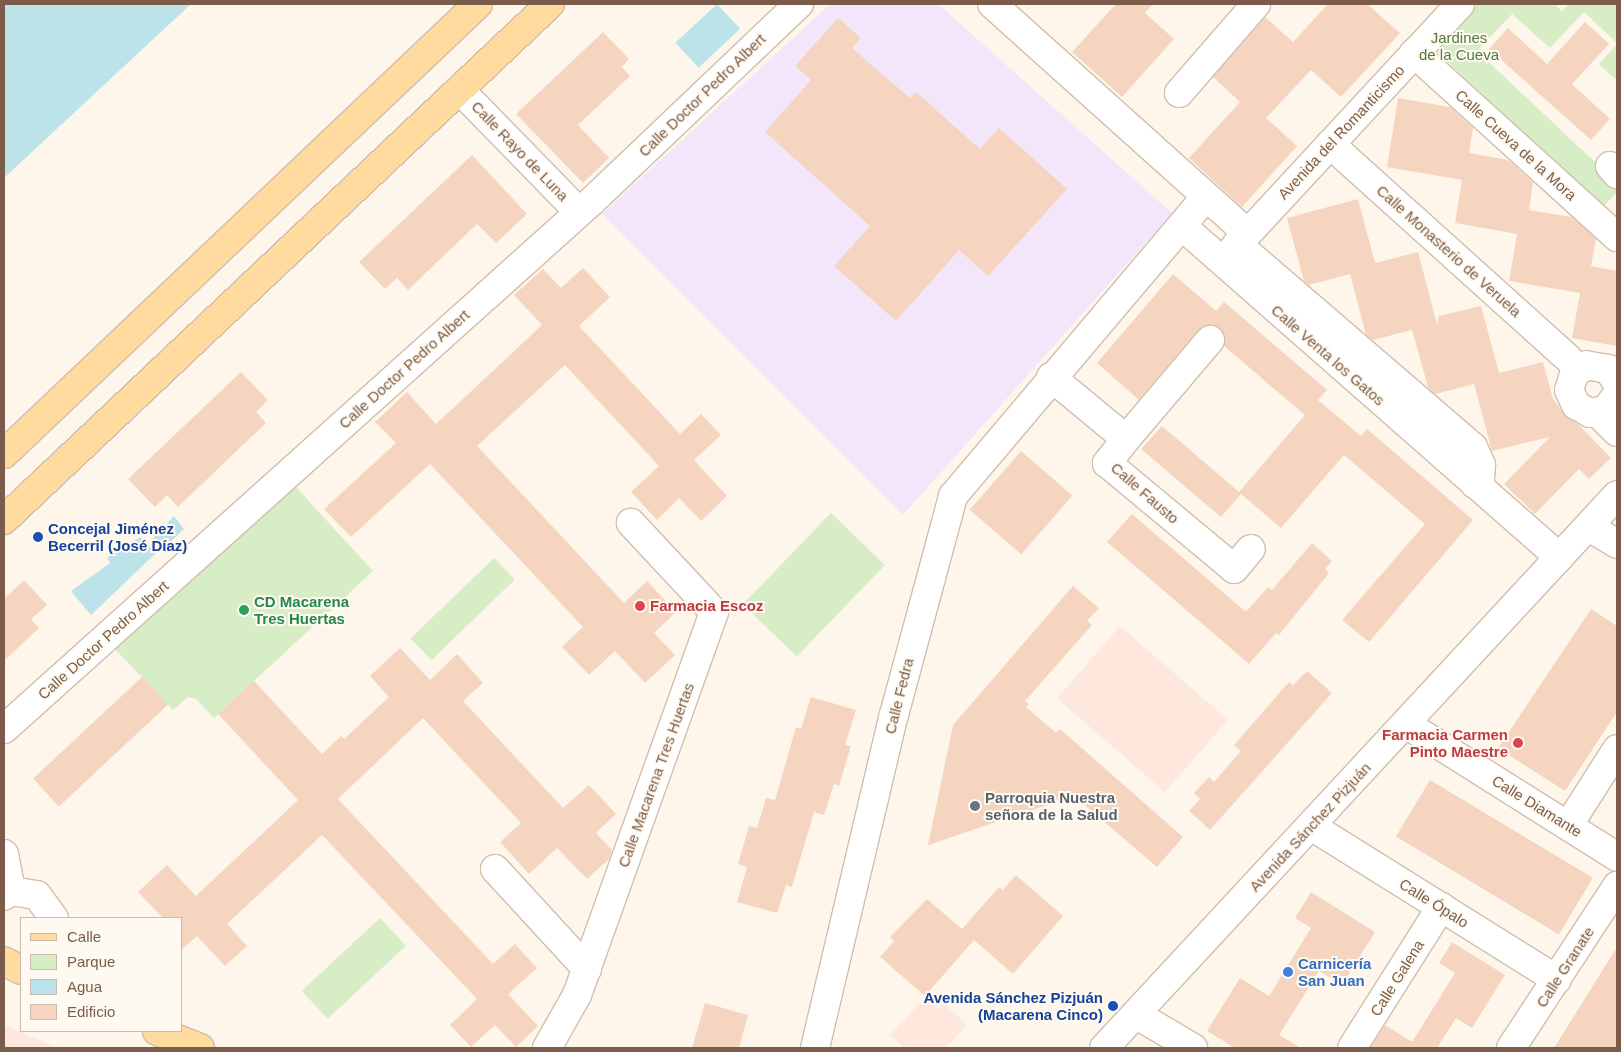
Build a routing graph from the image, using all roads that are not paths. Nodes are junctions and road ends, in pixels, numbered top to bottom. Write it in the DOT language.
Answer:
graph roads {
  1 [pos="478,4"];
  2 [pos="550,4"];
  3 [pos="798,4"];
  4 [pos="1256,4"];
  5 [pos="1460,4"];
  6 [pos="1005,8"];
  7 [pos="1414,53"];
  8 [pos="460,90"];
  9 [pos="1179,93"];
  10 [pos="1330,144"];
  11 [pos="1206,197"];
  12 [pos="579,212"];
  13 [pos="1182,226"];
  14 [pos="1617,237"];
  15 [pos="1236,246"];
  16 [pos="1210,340"];
  17 [pos="1568,358"];
  18 [pos="1051,377"];
  19 [pos="1617,383"];
  20 [pos="1608,403"];
  21 [pos="1617,432"];
  22 [pos="1126,439"];
  23 [pos="4,454"];
  24 [pos="1617,495"];
  25 [pos="4,520"];
  26 [pos="631,523"];
  27 [pos="1589,527"];
  28 [pos="1617,544"];
  29 [pos="1251,549"];
  30 [pos="1559,557"];
  31 [pos="1406,724"];
  32 [pos="4,729"];
  33 [pos="1617,749"];
  34 [pos="1311,826"];
  35 [pos="1568,826"];
  36 [pos="4,854"];
  37 [pos="1617,857"];
  38 [pos="495,870"];
  39 [pos="1617,886"];
  40 [pos="8,894"];
  41 [pos="1441,907"];
  42 [pos="53,917"];
  43 [pos="4,961"];
  44 [pos="4,967"];
  45 [pos="587,969"];
  46 [pos="20,971"];
  47 [pos="20,972"];
  48 [pos="1558,980"];
  49 [pos="1137,1015"];
  50 [pos="160,1032"];
  51 [pos="200,1048"];
  52 [pos="547,1048"];
  53 [pos="816,1048"];
  54 [pos="1104,1048"];
  55 [pos="1193,1048"];
  56 [pos="1352,1048"];
  57 [pos="1511,1048"];
  1 -- 23 [label="main road"];
  2 -- 8 [label="main road"];
  3 -- 12 [label="street, Calle Doctor Pedro Albert"];
  4 -- 9 [label="street"];
  5 -- 7 [label="street, Avenida del Romanticismo"];
  6 -- 11 [label="street, Calle Venta los Gatos"];
  7 -- 10 [label="street, Avenida del Romanticismo"];
  7 -- 14 [label="street, Calle Cueva de la Mora"];
  8 -- 12 [label="street, Calle Rayo de Luna"];
  8 -- 25 [label="main road"];
  10 -- 15 [label="street, Avenida del Romanticismo"];
  10 -- 17 [label="street, Calle Monasterio de Veruela"];
  11 -- 13 [label="street"];
  11 -- 15 [label="street, Calle Venta los Gatos"];
  12 -- 32 [label="street, Calle Doctor Pedro Albert"];
  13 -- 15 [label="street, Calle Venta los Gatos"];
  13 -- 18 [label="street"];
  15 -- 30 [label="street, Calle Venta los Gatos"];
  16 -- 22 [label="street"];
  18 -- 22 [label="street, Calle Fausto"];
  18 -- 53 [label="street, Calle Fedra"];
  19 -- 20 [label="street"];
  20 -- 21 [label="street"];
  22 -- 29 [label="street, Calle Fausto"];
  24 -- 27 [label="street, Avenida Sánchez Pizjuán"];
  26 -- 45 [label="street, Calle Macarena Tres Huertas"];
  27 -- 28 [label="street"];
  27 -- 30 [label="street, Avenida Sánchez Pizjuán"];
  30 -- 31 [label="street, Avenida Sánchez Pizjuán"];
  31 -- 34 [label="street, Avenida Sánchez Pizjuán"];
  31 -- 35 [label="street, Calle Diamante"];
  33 -- 35 [label="street"];
  34 -- 41 [label="street, Calle Ópalo"];
  34 -- 49 [label="street, Avenida Sánchez Pizjuán"];
  35 -- 37 [label="street, Calle Diamante"];
  36 -- 40 [label="street"];
  38 -- 45 [label="street"];
  39 -- 48 [label="street, Calle Granate"];
  40 -- 42 [label="street"];
  41 -- 48 [label="street, Calle Ópalo"];
  41 -- 56 [label="street, Calle Galena"];
  43 -- 46 [label="main road"];
  44 -- 47 [label="main road"];
  45 -- 52 [label="street, Calle Macarena Tres Huertas"];
  48 -- 57 [label="street, Calle Granate"];
  49 -- 54 [label="street, Avenida Sánchez Pizjuán"];
  49 -- 55 [label="street"];
  50 -- 51 [label="main road"];
}
